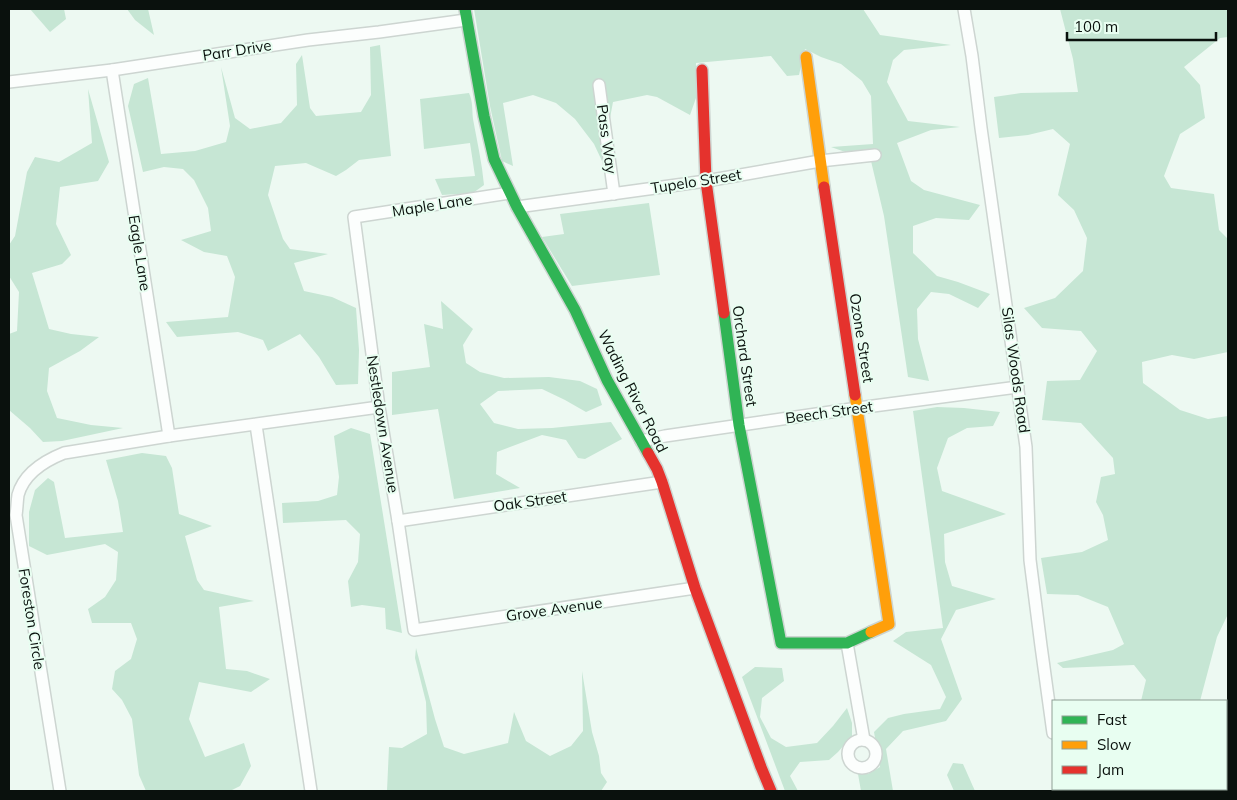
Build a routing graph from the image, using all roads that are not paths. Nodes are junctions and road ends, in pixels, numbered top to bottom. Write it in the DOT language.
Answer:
graph roads {
  1 [pos="964,9"];
  2 [pos="465,14"];
  3 [pos="806,57"];
  4 [pos="112,70"];
  5 [pos="702,70"];
  6 [pos="9,82"];
  7 [pos="599,85"];
  8 [pos="876,155"];
  9 [pos="820,162"];
  10 [pos="706,181"];
  11 [pos="510,193"];
  12 [pos="614,194"];
  13 [pos="517,207"];
  14 [pos="354,217"];
  15 [pos="1018,387"];
  16 [pos="379,407"];
  17 [pos="858,408"];
  18 [pos="256,425"];
  19 [pos="739,426"];
  20 [pos="169,436"];
  21 [pos="641,441"];
  22 [pos="662,482"];
  23 [pos="398,521"];
  24 [pos="695,588"];
  25 [pos="414,630"];
  26 [pos="847,643"];
  27 [pos="1052,726"];
  28 [pos="864,740"];
  29 [pos="60,791"];
  30 [pos="311,791"];
  31 [pos="771,791"];
  1 -- 15 [label="street, Silas Woods Road"];
  2 -- 4 [label="street, Parr Drive"];
  2 -- 11 [label="street, Wading River Road"];
  3 -- 9 [label="street, Ozone Street"];
  4 -- 6 [label="street, Parr Drive"];
  4 -- 20 [label="street, Eagle Lane"];
  5 -- 10 [label="street, Orchard Street"];
  7 -- 12 [label="street, Pass Way"];
  8 -- 9 [label="street, Tupelo Street"];
  9 -- 10 [label="street, Tupelo Street"];
  9 -- 17 [label="street, Ozone Street"];
  10 -- 12 [label="street, Tupelo Street"];
  10 -- 19 [label="street, Orchard Street"];
  11 -- 13 [label="street, Wading River Road"];
  11 -- 14 [label="street, Maple Lane"];
  12 -- 13 [label="street, Tupelo Street"];
  13 -- 21 [label="street, Wading River Road"];
  14 -- 16 [label="street, Nestledown Avenue"];
  15 -- 17 [label="street, Beech Street"];
  15 -- 27 [label="street, Silas Woods Road"];
  16 -- 18 [label="street, Foreston Circle"];
  16 -- 23 [label="street, Nestledown Avenue"];
  17 -- 19 [label="street, Beech Street"];
  17 -- 26 [label="street, Ozone Street"];
  18 -- 20 [label="street, Foreston Circle"];
  18 -- 30 [label="street"];
  19 -- 21 [label="street, Beech Street"];
  19 -- 26 [label="street, Orchard Street"];
  20 -- 29 [label="street, Foreston Circle"];
  21 -- 22 [label="street, Wading River Road"];
  22 -- 23 [label="street, Oak Street"];
  22 -- 24 [label="street, Wading River Road"];
  23 -- 25 [label="street, Nestledown Avenue"];
  24 -- 25 [label="street, Grove Avenue"];
  24 -- 31 [label="street, Wading River Road"];
  26 -- 28 [label="street"];
}
